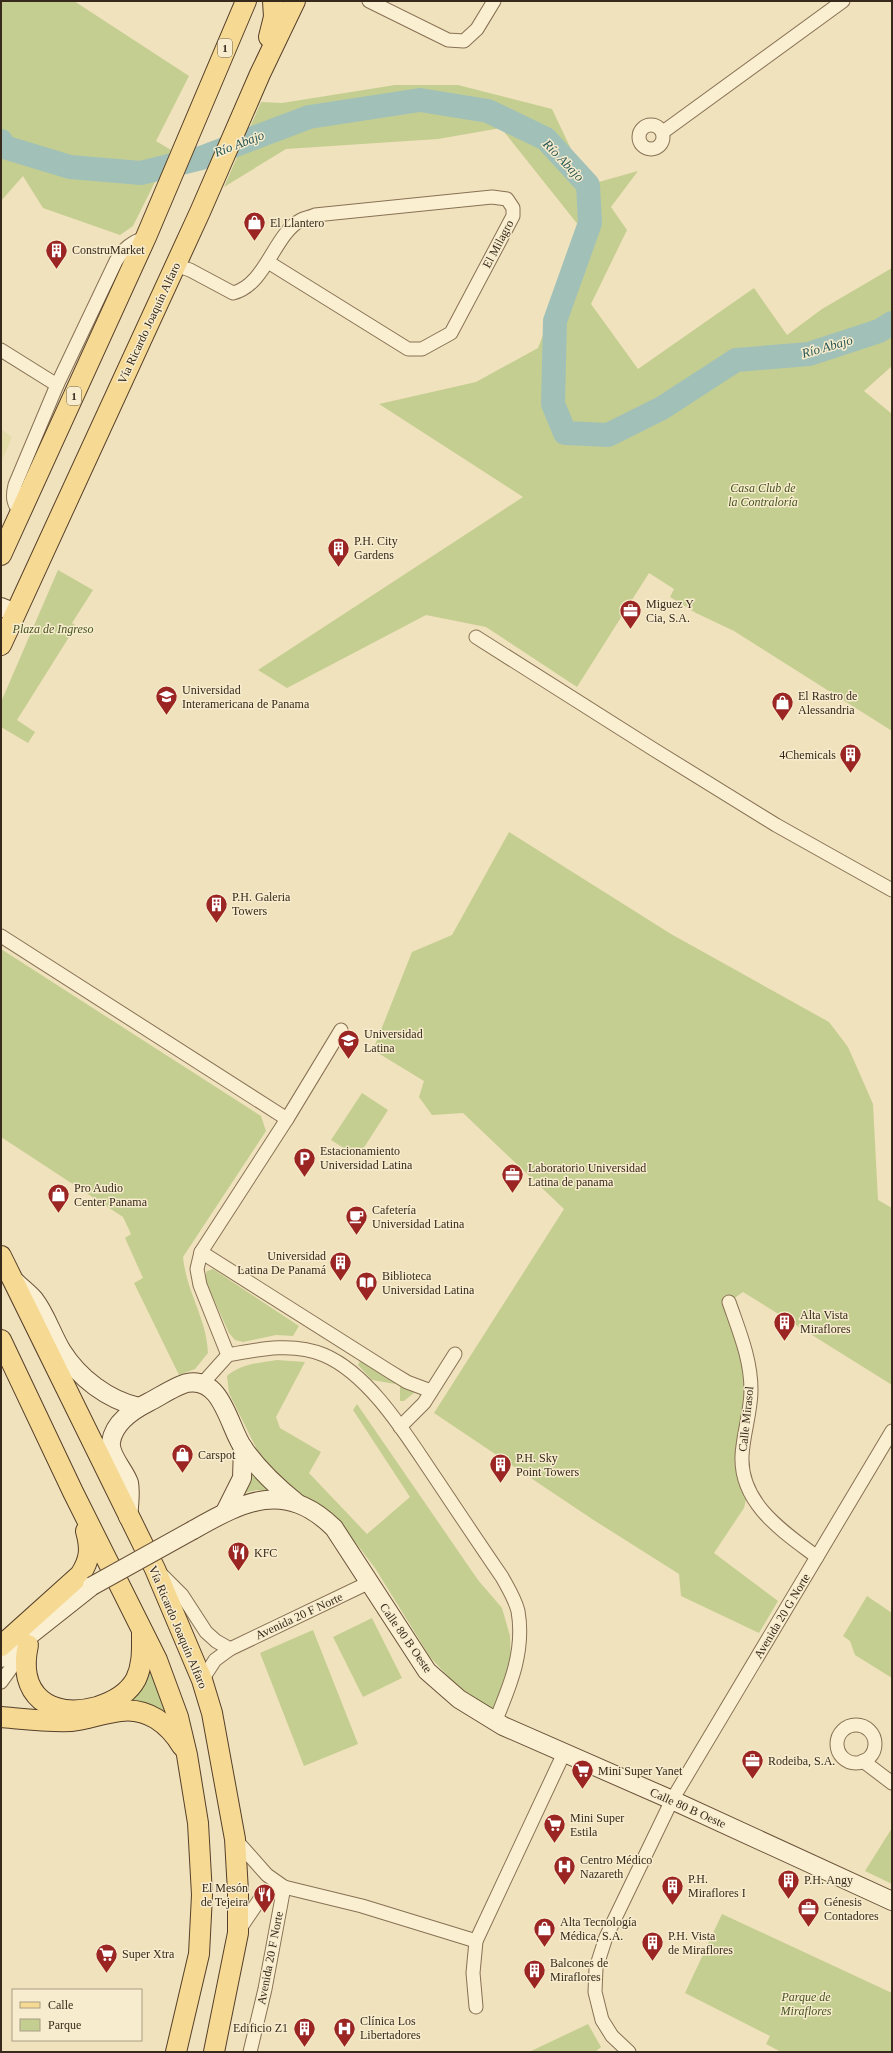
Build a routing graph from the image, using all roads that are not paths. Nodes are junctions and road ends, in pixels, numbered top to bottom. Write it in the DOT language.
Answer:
graph roads {
  1 [pos="246,1"];
  2 [pos="273,1"];
  3 [pos="369,1"];
  4 [pos="494,1"];
  5 [pos="842,1"];
  6 [pos="295,2"];
  7 [pos="260,74"];
  8 [pos="663,132"];
  9 [pos="146,237"];
  10 [pos="268,262"];
  11 [pos="175,265"];
  12 [pos="1,350"];
  13 [pos="57,385"];
  14 [pos="21,513"];
  15 [pos="1,555"];
  16 [pos="9,610"];
  17 [pos="476,637"];
  18 [pos="1,645"];
  19 [pos="892,890"];
  20 [pos="1,936"];
  21 [pos="341,1030"];
  22 [pos="287,1119"];
  23 [pos="201,1252"];
  24 [pos="1,1256"];
  25 [pos="12,1277"];
  26 [pos="729,1302"];
  27 [pos="1,1340"];
  28 [pos="358,1350"];
  29 [pos="455,1354"];
  30 [pos="228,1355"];
  31 [pos="346,1367"];
  32 [pos="202,1384"];
  33 [pos="432,1391"];
  34 [pos="139,1406"];
  35 [pos="400,1427"];
  36 [pos="892,1431"];
  37 [pos="243,1447"];
  38 [pos="73,1492"];
  39 [pos="298,1503"];
  40 [pos="225,1512"];
  41 [pos="128,1518"];
  42 [pos="817,1556"];
  43 [pos="155,1569"];
  44 [pos="368,1583"];
  45 [pos="44,1625"];
  46 [pos="142,1631"];
  47 [pos="28,1645"];
  48 [pos="1,1646"];
  49 [pos="230,1649"];
  50 [pos="1,1658"];
  51 [pos="202,1680"];
  52 [pos="1,1682"];
  53 [pos="2,1717"];
  54 [pos="495,1722"];
  55 [pos="564,1753"];
  56 [pos="188,1755"];
  57 [pos="863,1761"];
  58 [pos="892,1784"];
  59 [pos="672,1800"];
  60 [pos="235,1839"];
  61 [pos="284,1887"];
  62 [pos="892,1901"];
  63 [pos="238,1933"];
  64 [pos="476,1941"];
  65 [pos="476,2007"];
  66 [pos="176,2052"];
  67 [pos="214,2052"];
  68 [pos="250,2052"];
  69 [pos="630,2052"];
  1 -- 9 [label="main road, 1"];
  2 -- 7 [label="main road"];
  3 -- 4 [label="street"];
  5 -- 8 [label="street"];
  6 -- 7 [label="main road, Vía Ricardo Joaquín Alfaro"];
  7 -- 11 [label="main road, Vía Ricardo Joaquín Alfaro"];
  9 -- 13 [label="street"];
  9 -- 14 [label="main road, 1"];
  10 -- 10 [label="street, El Milagro"];
  10 -- 11 [label="street, El Milagro"];
  11 -- 16 [label="main road, Vía Ricardo Joaquín Alfaro"];
  12 -- 13 [label="street"];
  13 -- 14 [label="street"];
  14 -- 15 [label="main road, 1"];
  16 -- 18 [label="main road, Vía Ricardo Joaquín Alfaro"];
  17 -- 19 [label="street"];
  20 -- 22 [label="street"];
  21 -- 22 [label="street"];
  22 -- 23 [label="street"];
  23 -- 28 [label="street"];
  23 -- 30 [label="street"];
  24 -- 25 [label="main road, Vía Ricardo Joaquín Alfaro"];
  25 -- 34 [label="street"];
  25 -- 41 [label="main road, Vía Ricardo Joaquín Alfaro"];
  26 -- 42 [label="street, Calle Mirasol"];
  27 -- 38 [label="main road"];
  28 -- 31 [label="street"];
  28 -- 33 [label="street"];
  29 -- 33 [label="street"];
  30 -- 31 [label="street"];
  30 -- 32 [label="street"];
  31 -- 35 [label="street"];
  32 -- 34 [label="street"];
  32 -- 37 [label="street"];
  33 -- 35 [label="street"];
  34 -- 41 [label="street"];
  35 -- 54 [label="street"];
  36 -- 42 [label="street, Avenida 20 G Norte"];
  37 -- 39 [label="street"];
  37 -- 40 [label="street"];
  38 -- 46 [label="main road"];
  38 -- 48 [label="main road"];
  39 -- 40 [label="street, Calle 80 B Oeste"];
  39 -- 44 [label="street, Calle 80 B Oeste"];
  40 -- 45 [label="street, Calle 80 B Oeste, bridge"];
  41 -- 43 [label="main road, Vía Ricardo Joaquín Alfaro"];
  42 -- 59 [label="street, Avenida 20 G Norte"];
  43 -- 49 [label="street"];
  43 -- 51 [label="main road, Vía Ricardo Joaquín Alfaro"];
  44 -- 49 [label="street, Avenida 20 F Norte"];
  44 -- 54 [label="street, Calle 80 B Oeste"];
  45 -- 47 [label="street"];
  45 -- 50 [label="street"];
  46 -- 47 [label="main road"];
  46 -- 56 [label="main road"];
  47 -- 52 [label="street"];
  49 -- 51 [label="street, Avenida 20 F Norte"];
  51 -- 60 [label="main road, Vía Ricardo Joaquín Alfaro"];
  53 -- 56 [label="main road"];
  54 -- 55 [label="street, Calle 80 B Oeste"];
  55 -- 59 [label="street, Calle 80 B Oeste"];
  55 -- 64 [label="street"];
  56 -- 66 [label="main road"];
  57 -- 58 [label="street"];
  59 -- 62 [label="street, Calle 80 B Oeste"];
  59 -- 69 [label="street, Avenida 20 G Norte"];
  60 -- 61 [label="street"];
  60 -- 63 [label="main road, Vía Ricardo Joaquín Alfaro"];
  61 -- 63 [label="street"];
  61 -- 64 [label="street"];
  61 -- 68 [label="street, Avenida 20 F Norte"];
  63 -- 67 [label="main road, Vía Ricardo Joaquín Alfaro"];
  64 -- 65 [label="street"];
}
